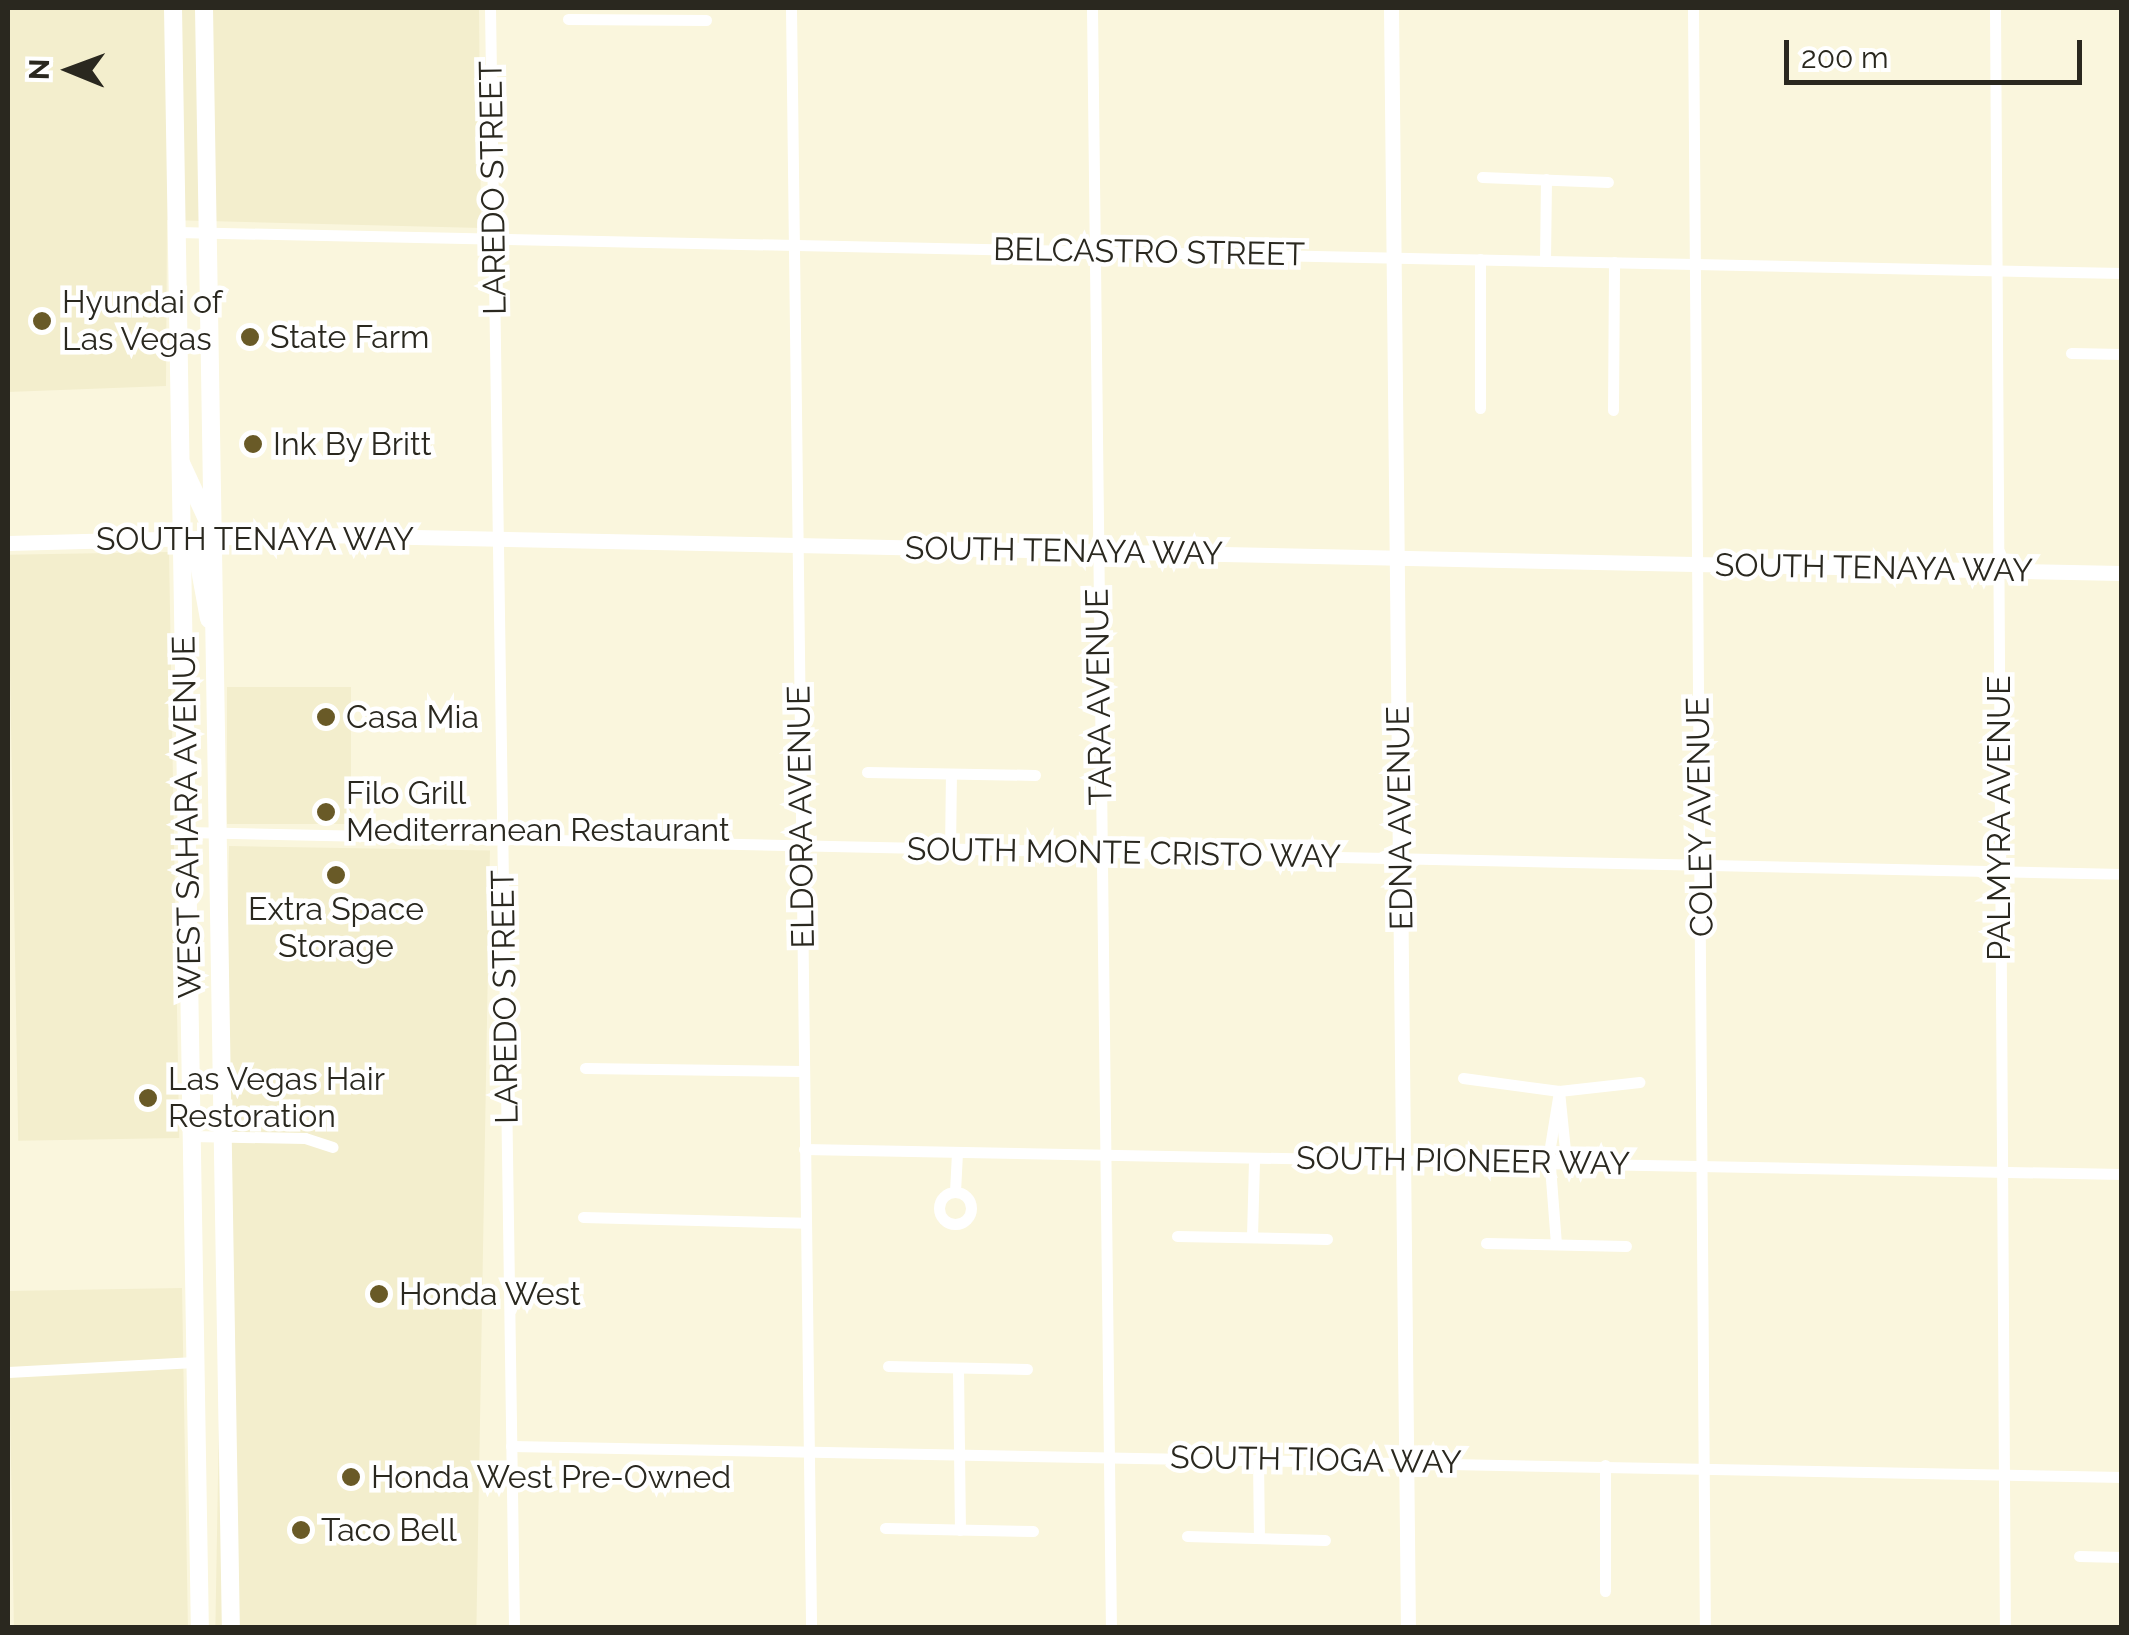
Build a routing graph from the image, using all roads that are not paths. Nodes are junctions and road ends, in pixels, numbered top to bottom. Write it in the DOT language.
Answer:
graph roads {
  1 [pos="173,8"];
  2 [pos="204,8"];
  3 [pos="490,8"];
  4 [pos="791,8"];
  5 [pos="1092,8"];
  6 [pos="1391,8"];
  7 [pos="1693,8"];
  8 [pos="1994,8"];
  9 [pos="639,14"];
  10 [pos="568,19"];
  11 [pos="706,20"];
  12 [pos="1482,177"];
  13 [pos="1546,180"];
  14 [pos="1608,182"];
  15 [pos="177,232"];
  16 [pos="208,233"];
  17 [pos="494,238"];
  18 [pos="795,244"];
  19 [pos="1095,250"];
  20 [pos="1395,257"];
  21 [pos="1480,259"];
  22 [pos="1545,260"];
  23 [pos="1614,262"];
  24 [pos="1696,264"];
  25 [pos="1996,270"];
  26 [pos="2122,273"];
  27 [pos="2071,353"];
  28 [pos="2122,354"];
  29 [pos="1480,408"];
  30 [pos="1613,410"];
  31 [pos="181,462"];
  32 [pos="214,534"];
  33 [pos="182,535"];
  34 [pos="499,539"];
  35 [pos="8,543"];
  36 [pos="798,546"];
  37 [pos="1098,552"];
  38 [pos="1396,558"];
  39 [pos="1698,565"];
  40 [pos="1997,571"];
  41 [pos="2122,573"];
  42 [pos="215,639"];
  43 [pos="868,772"];
  44 [pos="951,774"];
  45 [pos="1035,775"];
  46 [pos="187,832"];
  47 [pos="219,833"];
  48 [pos="503,840"];
  49 [pos="802,846"];
  50 [pos="950,852"];
  51 [pos="1100,853"];
  52 [pos="1401,858"];
  53 [pos="1701,865"];
  54 [pos="2000,871"];
  55 [pos="2122,874"];
  56 [pos="585,1068"];
  57 [pos="803,1070"];
  58 [pos="1463,1078"];
  59 [pos="1639,1082"];
  60 [pos="1559,1091"];
  61 [pos="192,1136"];
  62 [pos="223,1136"];
  63 [pos="333,1147"];
  64 [pos="804,1149"];
  65 [pos="957,1152"];
  66 [pos="1104,1155"];
  67 [pos="1254,1158"];
  68 [pos="1404,1160"];
  69 [pos="1555,1163"];
  70 [pos="1702,1166"];
  71 [pos="2002,1172"];
  72 [pos="2122,1174"];
  73 [pos="955,1192"];
  74 [pos="584,1217"];
  75 [pos="805,1223"];
  76 [pos="1177,1236"];
  77 [pos="1252,1238"];
  78 [pos="1327,1239"];
  79 [pos="1486,1242"];
  80 [pos="1556,1244"];
  81 [pos="1626,1246"];
  82 [pos="196,1362"];
  83 [pos="888,1366"];
  84 [pos="958,1368"];
  85 [pos="1026,1369"];
  86 [pos="8,1372"];
  87 [pos="228,1436"];
  88 [pos="197,1441"];
  89 [pos="511,1446"];
  90 [pos="808,1449"];
  91 [pos="959,1452"];
  92 [pos="1108,1456"];
  93 [pos="1258,1460"];
  94 [pos="1407,1463"];
  95 [pos="1605,1465"];
  96 [pos="1704,1468"];
  97 [pos="2004,1475"];
  98 [pos="2122,1478"];
  99 [pos="885,1528"];
  100 [pos="960,1530"];
  101 [pos="1033,1531"];
  102 [pos="1187,1536"];
  103 [pos="1259,1538"];
  104 [pos="1325,1540"];
  105 [pos="2079,1556"];
  106 [pos="2122,1557"];
  107 [pos="1605,1590"];
  108 [pos="200,1628"];
  109 [pos="231,1628"];
  110 [pos="514,1628"];
  111 [pos="811,1628"];
  112 [pos="1110,1628"];
  113 [pos="1408,1628"];
  114 [pos="1705,1628"];
  115 [pos="2005,1628"];
  1 -- 15 [label="main road, WEST SAHARA AVENUE"];
  2 -- 16 [label="main road, WEST SAHARA AVENUE"];
  3 -- 17 [label="street, LAREDO STREET"];
  4 -- 18 [label="street, ELDORA AVENUE"];
  5 -- 19 [label="street, TARA AVENUE"];
  6 -- 20 [label="street, EDNA AVENUE"];
  7 -- 24 [label="street, COLEY AVENUE"];
  8 -- 25 [label="street, PALMYRA AVENUE"];
  9 -- 10 [label="street"];
  9 -- 11 [label="street"];
  12 -- 13 [label="street"];
  13 -- 14 [label="street"];
  13 -- 22 [label="street"];
  15 -- 16 [label="street, BELCASTRO STREET"];
  15 -- 31 [label="main road, WEST SAHARA AVENUE"];
  16 -- 17 [label="street, BELCASTRO STREET"];
  16 -- 32 [label="main road, WEST SAHARA AVENUE"];
  17 -- 18 [label="street, BELCASTRO STREET"];
  17 -- 34 [label="street, LAREDO STREET"];
  18 -- 19 [label="street, BELCASTRO STREET"];
  18 -- 36 [label="street, ELDORA AVENUE"];
  19 -- 20 [label="street, BELCASTRO STREET"];
  19 -- 37 [label="street, TARA AVENUE"];
  20 -- 21 [label="street, BELCASTRO STREET"];
  20 -- 38 [label="street, EDNA AVENUE"];
  21 -- 22 [label="street, BELCASTRO STREET"];
  21 -- 29 [label="street"];
  22 -- 23 [label="street, BELCASTRO STREET"];
  23 -- 24 [label="street, BELCASTRO STREET"];
  23 -- 30 [label="street"];
  24 -- 25 [label="street, BELCASTRO STREET"];
  24 -- 39 [label="street, COLEY AVENUE"];
  25 -- 26 [label="street, BELCASTRO STREET"];
  25 -- 40 [label="street, PALMYRA AVENUE"];
  27 -- 28 [label="street"];
  31 -- 32 [label="main road"];
  31 -- 33 [label="main road, WEST SAHARA AVENUE"];
  32 -- 33 [label="street, SOUTH TENAYA WAY"];
  32 -- 34 [label="street, SOUTH TENAYA WAY"];
  32 -- 42 [label="main road, WEST SAHARA AVENUE"];
  33 -- 35 [label="street, SOUTH TENAYA WAY"];
  33 -- 42 [label="main road"];
  33 -- 46 [label="main road, WEST SAHARA AVENUE"];
  34 -- 36 [label="street, SOUTH TENAYA WAY"];
  34 -- 48 [label="street, LAREDO STREET"];
  36 -- 37 [label="street, SOUTH TENAYA WAY"];
  36 -- 49 [label="street, ELDORA AVENUE"];
  37 -- 38 [label="street, SOUTH TENAYA WAY"];
  37 -- 51 [label="street, TARA AVENUE"];
  38 -- 39 [label="street, SOUTH TENAYA WAY"];
  38 -- 52 [label="street, EDNA AVENUE"];
  39 -- 40 [label="street, SOUTH TENAYA WAY"];
  39 -- 53 [label="street, COLEY AVENUE"];
  40 -- 41 [label="street, SOUTH TENAYA WAY"];
  40 -- 54 [label="street, PALMYRA AVENUE"];
  42 -- 47 [label="main road, WEST SAHARA AVENUE"];
  43 -- 44 [label="street"];
  44 -- 45 [label="street"];
  44 -- 50 [label="street"];
  46 -- 47 [label="street, SOUTH MONTE CRISTO WAY"];
  46 -- 61 [label="main road, WEST SAHARA AVENUE"];
  47 -- 48 [label="street, SOUTH MONTE CRISTO WAY"];
  47 -- 62 [label="main road, WEST SAHARA AVENUE"];
  48 -- 49 [label="street, SOUTH MONTE CRISTO WAY"];
  48 -- 89 [label="street, LAREDO STREET"];
  49 -- 50 [label="street, SOUTH MONTE CRISTO WAY"];
  49 -- 57 [label="street, ELDORA AVENUE"];
  50 -- 51 [label="street, SOUTH MONTE CRISTO WAY"];
  51 -- 52 [label="street, SOUTH MONTE CRISTO WAY"];
  51 -- 66 [label="street, TARA AVENUE"];
  52 -- 53 [label="street, SOUTH MONTE CRISTO WAY"];
  52 -- 68 [label="street, EDNA AVENUE"];
  53 -- 54 [label="street, SOUTH MONTE CRISTO WAY"];
  53 -- 70 [label="street, COLEY AVENUE"];
  54 -- 55 [label="street, SOUTH MONTE CRISTO WAY"];
  54 -- 71 [label="street, PALMYRA AVENUE"];
  56 -- 57 [label="street"];
  57 -- 64 [label="street, ELDORA AVENUE"];
  58 -- 60 [label="street"];
  59 -- 60 [label="street"];
  60 -- 69 [label="street"];
  61 -- 62 [label="street"];
  61 -- 82 [label="main road, WEST SAHARA AVENUE"];
  62 -- 63 [label="street"];
  62 -- 87 [label="main road, WEST SAHARA AVENUE"];
  64 -- 65 [label="street, SOUTH PIONEER WAY"];
  64 -- 75 [label="street, ELDORA AVENUE"];
  65 -- 66 [label="street, SOUTH PIONEER WAY"];
  65 -- 73 [label="street"];
  66 -- 67 [label="street, SOUTH PIONEER WAY"];
  66 -- 92 [label="street, TARA AVENUE"];
  67 -- 68 [label="street, SOUTH PIONEER WAY"];
  67 -- 77 [label="street"];
  68 -- 69 [label="street, SOUTH PIONEER WAY"];
  68 -- 94 [label="street, EDNA AVENUE"];
  69 -- 70 [label="street, SOUTH PIONEER WAY"];
  69 -- 80 [label="street"];
  70 -- 71 [label="street, SOUTH PIONEER WAY"];
  70 -- 96 [label="street, COLEY AVENUE"];
  71 -- 72 [label="street, SOUTH PIONEER WAY"];
  71 -- 97 [label="street, PALMYRA AVENUE"];
  74 -- 75 [label="street"];
  75 -- 90 [label="street, ELDORA AVENUE"];
  76 -- 77 [label="street"];
  77 -- 78 [label="street"];
  79 -- 80 [label="street"];
  80 -- 81 [label="street"];
  82 -- 86 [label="street"];
  82 -- 88 [label="main road, WEST SAHARA AVENUE"];
  83 -- 84 [label="street"];
  84 -- 85 [label="street"];
  84 -- 91 [label="street"];
  87 -- 88 [label="main road"];
  87 -- 109 [label="main road, WEST SAHARA AVENUE"];
  88 -- 108 [label="main road, WEST SAHARA AVENUE"];
  89 -- 90 [label="street, SOUTH TIOGA WAY"];
  89 -- 110 [label="street, LAREDO STREET"];
  90 -- 91 [label="street, SOUTH TIOGA WAY"];
  90 -- 111 [label="street, ELDORA AVENUE"];
  91 -- 92 [label="street, SOUTH TIOGA WAY"];
  91 -- 100 [label="street"];
  92 -- 93 [label="street, SOUTH TIOGA WAY"];
  92 -- 112 [label="street, TARA AVENUE"];
  93 -- 94 [label="street, SOUTH TIOGA WAY"];
  93 -- 103 [label="street"];
  94 -- 95 [label="street, SOUTH TIOGA WAY"];
  94 -- 113 [label="street, EDNA AVENUE"];
  95 -- 96 [label="street, SOUTH TIOGA WAY"];
  95 -- 107 [label="street"];
  96 -- 97 [label="street, SOUTH TIOGA WAY"];
  96 -- 114 [label="street, COLEY AVENUE"];
  97 -- 98 [label="street, SOUTH TIOGA WAY"];
  97 -- 115 [label="street, PALMYRA AVENUE"];
  99 -- 100 [label="street"];
  100 -- 101 [label="street"];
  102 -- 103 [label="street"];
  103 -- 104 [label="street"];
  105 -- 106 [label="street"];
}
